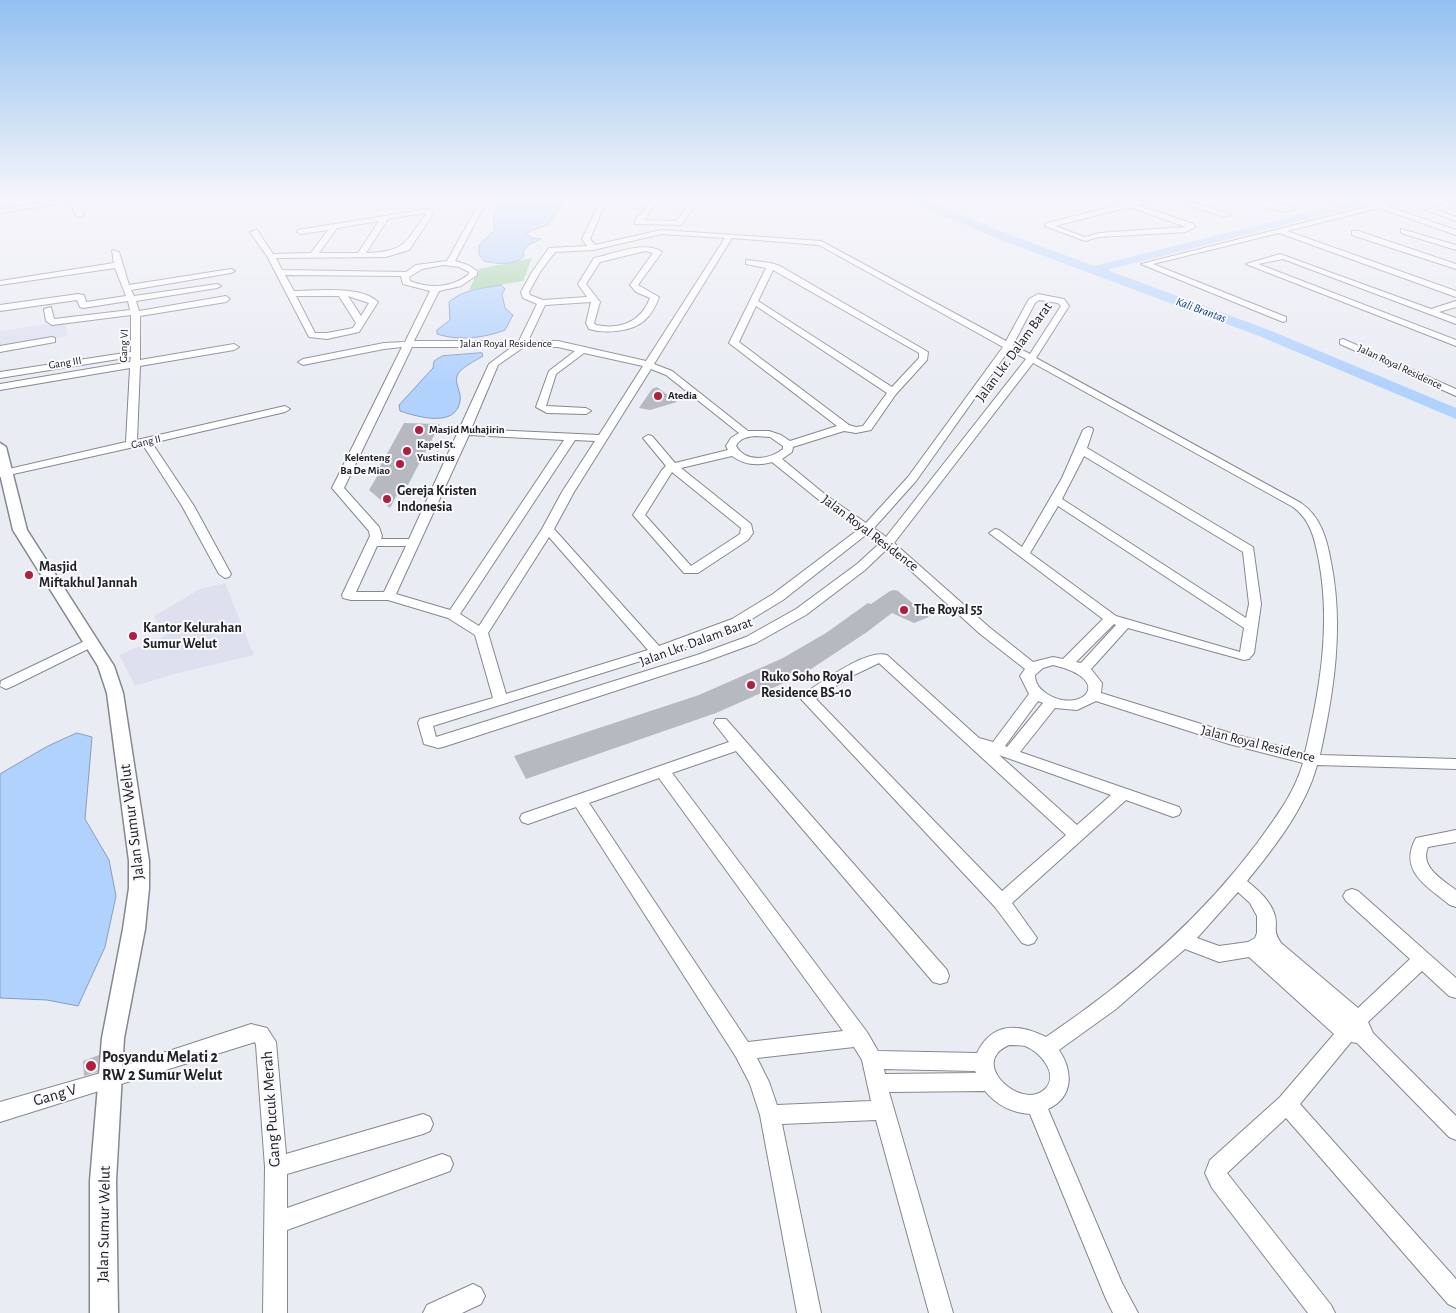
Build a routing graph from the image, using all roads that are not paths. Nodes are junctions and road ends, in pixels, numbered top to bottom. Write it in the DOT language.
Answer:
graph roads {
  1 [pos="118,261"];
  2 [pos="274,261"];
  3 [pos="544,261"];
  4 [pos="595,261"];
  5 [pos="651,261"];
  6 [pos="714,261"];
  7 [pos="854,261"];
  8 [pos="1156,261"];
  9 [pos="1260,261"];
  10 [pos="1296,261"];
  11 [pos="1363,261"];
  12 [pos="1436,261"];
  13 [pos="749,262"];
  14 [pos="450,263"];
  15 [pos="119,265"];
  16 [pos="771,265"];
  17 [pos="1456,268"];
  18 [pos="232,271"];
  19 [pos="280,274"];
  20 [pos="405,276"];
  21 [pos="0,283"];
  22 [pos="217,286"];
  23 [pos="436,288"];
  24 [pos="292,294"];
  25 [pos="342,294"];
  26 [pos="130,295"];
  27 [pos="1456,296"];
  28 [pos="226,299"];
  29 [pos="593,299"];
  30 [pos="753,301"];
  31 [pos="542,303"];
  32 [pos="1456,304"];
  33 [pos="0,308"];
  34 [pos="48,309"];
  35 [pos="1456,309"];
  36 [pos="135,313"];
  37 [pos="1432,313"];
  38 [pos="1283,319"];
  39 [pos="1456,320"];
  40 [pos="1399,321"];
  41 [pos="361,323"];
  42 [pos="52,340"];
  43 [pos="1343,342"];
  44 [pos="1456,343"];
  45 [pos="409,344"];
  46 [pos="522,344"];
  47 [pos="234,347"];
  48 [pos="1007,347"];
  49 [pos="0,349"];
  50 [pos="583,349"];
  51 [pos="1031,359"];
  52 [pos="134,360"];
  53 [pos="303,362"];
  54 [pos="649,365"];
  55 [pos="0,375"];
  56 [pos="0,386"];
  57 [pos="893,392"];
  58 [pos="1456,393"];
  59 [pos="285,409"];
  60 [pos="586,411"];
  61 [pos="841,424"];
  62 [pos="1088,430"];
  63 [pos="465,432"];
  64 [pos="746,434"];
  65 [pos="572,436"];
  66 [pos="602,438"];
  67 [pos="648,438"];
  68 [pos="146,442"];
  69 [pos="785,442"];
  70 [pos="131,445"];
  71 [pos="0,447"];
  72 [pos="1082,450"];
  73 [pos="736,454"];
  74 [pos="775,459"];
  75 [pos="672,472"];
  76 [pos="3,473"];
  77 [pos="1056,500"];
  78 [pos="868,528"];
  79 [pos="548,529"];
  80 [pos="995,533"];
  81 [pos="373,542"];
  82 [pos="414,543"];
  83 [pos="887,543"];
  84 [pos="1024,554"];
  85 [pos="225,574"];
  86 [pos="389,596"];
  87 [pos="453,615"];
  88 [pos="1118,621"];
  89 [pos="1250,626"];
  90 [pos="480,633"];
  91 [pos="91,642"];
  92 [pos="656,651"];
  93 [pos="1068,663"];
  94 [pos="1032,668"];
  95 [pos="1083,669"];
  96 [pos="6,684"];
  97 [pos="1036,694"];
  98 [pos="1094,696"];
  99 [pos="501,701"];
  100 [pos="1052,702"];
  101 [pos="721,723"];
  102 [pos="974,740"];
  103 [pos="739,744"];
  104 [pos="1003,751"];
  105 [pos="1312,760"];
  106 [pos="1456,764"];
  107 [pos="662,771"];
  108 [pos="1124,794"];
  109 [pos="579,800"];
  110 [pos="1173,812"];
  111 [pos="528,818"];
  112 [pos="1078,835"];
  113 [pos="1453,838"];
  114 [pos="1237,882"];
  115 [pos="1352,896"];
  116 [pos="1456,900"];
  117 [pos="1001,902"];
  118 [pos="1266,934"];
  119 [pos="1028,938"];
  120 [pos="1183,940"];
  121 [pos="1252,949"];
  122 [pos="1422,959"];
  123 [pos="940,976"];
  124 [pos="1456,990"];
  125 [pos="1357,1030"];
  126 [pos="860,1038"];
  127 [pos="1046,1048"];
  128 [pos="743,1051"];
  129 [pos="872,1060"];
  130 [pos="983,1062"];
  131 [pos="111,1079"];
  132 [pos="989,1082"];
  133 [pos="878,1083"];
  134 [pos="1036,1104"];
  135 [pos="1287,1104"];
  136 [pos="883,1110"];
  137 [pos="0,1112"];
  138 [pos="770,1115"];
  139 [pos="423,1124"];
  140 [pos="1456,1130"];
  141 [pos="442,1164"];
  142 [pos="276,1167"];
  143 [pos="276,1223"];
  144 [pos="472,1296"];
  145 [pos="1456,1296"];
  146 [pos="104,1313"];
  147 [pos="275,1313"];
  148 [pos="435,1313"];
  149 [pos="809,1313"];
  150 [pos="941,1313"];
  151 [pos="1126,1313"];
  152 [pos="1323,1313"];
  1 -- 15 [label="street, Gang VI"];
  2 -- 19 [label="street"];
  3 -- 31 [label="street"];
  4 -- 29 [label="street"];
  5 -- 29 [label="street"];
  6 -- 54 [label="street"];
  7 -- 48 [label="street"];
  8 -- 38 [label="street"];
  9 -- 40 [label="street"];
  10 -- 37 [label="street"];
  11 -- 27 [label="street"];
  12 -- 17 [label="street"];
  13 -- 16 [label="street"];
  14 -- 20 [label="street"];
  14 -- 23 [label="street"];
  15 -- 21 [label="street"];
  15 -- 26 [label="street, Gang VI"];
  16 -- 30 [label="street"];
  16 -- 57 [label="street"];
  18 -- 26 [label="street"];
  19 -- 20 [label="street"];
  19 -- 24 [label="street"];
  20 -- 23 [label="street"];
  22 -- 26 [label="street"];
  23 -- 45 [label="street"];
  24 -- 25 [label="street"];
  24 -- 41 [label="street"];
  25 -- 41 [label="street"];
  25 -- 41 [label="street"];
  26 -- 33 [label="street"];
  26 -- 36 [label="street, Gang VI"];
  28 -- 36 [label="street"];
  29 -- 31 [label="street"];
  30 -- 57 [label="street"];
  30 -- 61 [label="street"];
  31 -- 46 [label="street"];
  32 -- 37 [label="street"];
  34 -- 36 [label="street"];
  35 -- 37 [label="street"];
  36 -- 52 [label="street, Gang VI"];
  37 -- 39 [label="street"];
  37 -- 40 [label="street"];
  40 -- 44 [label="street"];
  42 -- 49 [label="street"];
  43 -- 58 [label="street, Jalan Royal Residence"];
  45 -- 46 [label="street, Jalan Royal Residence"];
  45 -- 53 [label="street, Jalan Royal Residence"];
  45 -- 81 [label="street"];
  46 -- 50 [label="street, Jalan Royal Residence"];
  46 -- 63 [label="street"];
  47 -- 52 [label="street"];
  48 -- 51 [label="street"];
  48 -- 51 [label="street, Jalan Lkr. Dalam Barat"];
  48 -- 78 [label="street, Jalan Lkr. Dalam Barat"];
  50 -- 54 [label="street, Jalan Royal Residence"];
  50 -- 60 [label="street"];
  51 -- 83 [label="street, Jalan Lkr. Dalam Barat"];
  51 -- 105 [label="street"];
  52 -- 55 [label="street"];
  52 -- 56 [label="street, Gang III"];
  52 -- 70 [label="street, Gang VI"];
  54 -- 64 [label="street, Jalan Royal Residence"];
  54 -- 66 [label="street"];
  57 -- 61 [label="street"];
  59 -- 68 [label="street, Gang II"];
  61 -- 69 [label="street"];
  62 -- 72 [label="street"];
  63 -- 65 [label="street"];
  63 -- 82 [label="street"];
  64 -- 69 [label="street"];
  64 -- 73 [label="street"];
  65 -- 66 [label="street"];
  65 -- 87 [label="street"];
  66 -- 79 [label="street"];
  67 -- 75 [label="street"];
  68 -- 70 [label="street, Gang II"];
  68 -- 85 [label="street"];
  69 -- 74 [label="street"];
  70 -- 76 [label="street, Gang II"];
  71 -- 76 [label="street, Jalan Sumur Welut"];
  72 -- 77 [label="street"];
  72 -- 89 [label="street"];
  73 -- 74 [label="street"];
  73 -- 75 [label="street"];
  74 -- 78 [label="street, Jalan Royal Residence"];
  75 -- 75 [label="street"];
  76 -- 91 [label="street, Jalan Sumur Welut"];
  77 -- 84 [label="street"];
  77 -- 89 [label="street"];
  78 -- 83 [label="street, Jalan Royal Residence"];
  78 -- 92 [label="street, Jalan Lkr. Dalam Barat"];
  79 -- 90 [label="street"];
  79 -- 92 [label="street"];
  80 -- 84 [label="street"];
  81 -- 82 [label="street"];
  81 -- 86 [label="street"];
  82 -- 86 [label="street"];
  83 -- 94 [label="street, Jalan Royal Residence"];
  83 -- 99 [label="street, Jalan Lkr. Dalam Barat"];
  84 -- 88 [label="street"];
  86 -- 87 [label="street"];
  87 -- 90 [label="street"];
  88 -- 89 [label="street"];
  88 -- 93 [label="street"];
  88 -- 95 [label="street"];
  90 -- 99 [label="street"];
  91 -- 96 [label="street"];
  91 -- 131 [label="street, Jalan Sumur Welut"];
  92 -- 99 [label="street, Jalan Lkr. Dalam Barat"];
  93 -- 94 [label="street"];
  93 -- 95 [label="street"];
  94 -- 97 [label="street"];
  95 -- 98 [label="street"];
  97 -- 100 [label="street"];
  97 -- 104 [label="street"];
  98 -- 100 [label="street"];
  98 -- 105 [label="street, Jalan Royal Residence"];
  100 -- 104 [label="street"];
  101 -- 103 [label="street"];
  102 -- 104 [label="street"];
  102 -- 112 [label="street"];
  102 -- 117 [label="street"];
  103 -- 107 [label="street"];
  103 -- 123 [label="street"];
  104 -- 108 [label="street"];
  105 -- 106 [label="street, Jalan Royal Residence"];
  105 -- 114 [label="street"];
  107 -- 109 [label="street"];
  107 -- 126 [label="street"];
  108 -- 110 [label="street"];
  108 -- 112 [label="street"];
  109 -- 111 [label="street"];
  109 -- 128 [label="street"];
  112 -- 117 [label="street"];
  113 -- 116 [label="street"];
  114 -- 118 [label="street"];
  114 -- 120 [label="street"];
  115 -- 122 [label="street"];
  117 -- 119 [label="street"];
  118 -- 121 [label="street"];
  118 -- 125 [label="street"];
  120 -- 121 [label="street"];
  120 -- 127 [label="street"];
  121 -- 125 [label="street"];
  122 -- 124 [label="street"];
  122 -- 125 [label="street"];
  125 -- 135 [label="street"];
  125 -- 140 [label="street"];
  126 -- 128 [label="street"];
  126 -- 129 [label="street"];
  127 -- 130 [label="street"];
  127 -- 134 [label="street"];
  128 -- 138 [label="street"];
  129 -- 130 [label="street"];
  129 -- 133 [label="street"];
  130 -- 132 [label="street"];
  131 -- 137 [label="street, Gang V"];
  131 -- 142 [label="street, Gang Pucuk Merah"];
  131 -- 146 [label="street, Jalan Sumur Welut"];
  132 -- 133 [label="street"];
  132 -- 134 [label="street"];
  133 -- 136 [label="street"];
  134 -- 151 [label="street"];
  135 -- 145 [label="street"];
  135 -- 152 [label="street"];
  136 -- 138 [label="street"];
  136 -- 150 [label="street"];
  138 -- 149 [label="street"];
  139 -- 142 [label="street"];
  141 -- 143 [label="street"];
  142 -- 143 [label="street, Gang Pucuk Merah"];
  143 -- 147 [label="street, Gang Pucuk Merah"];
  144 -- 148 [label="street"];
}
